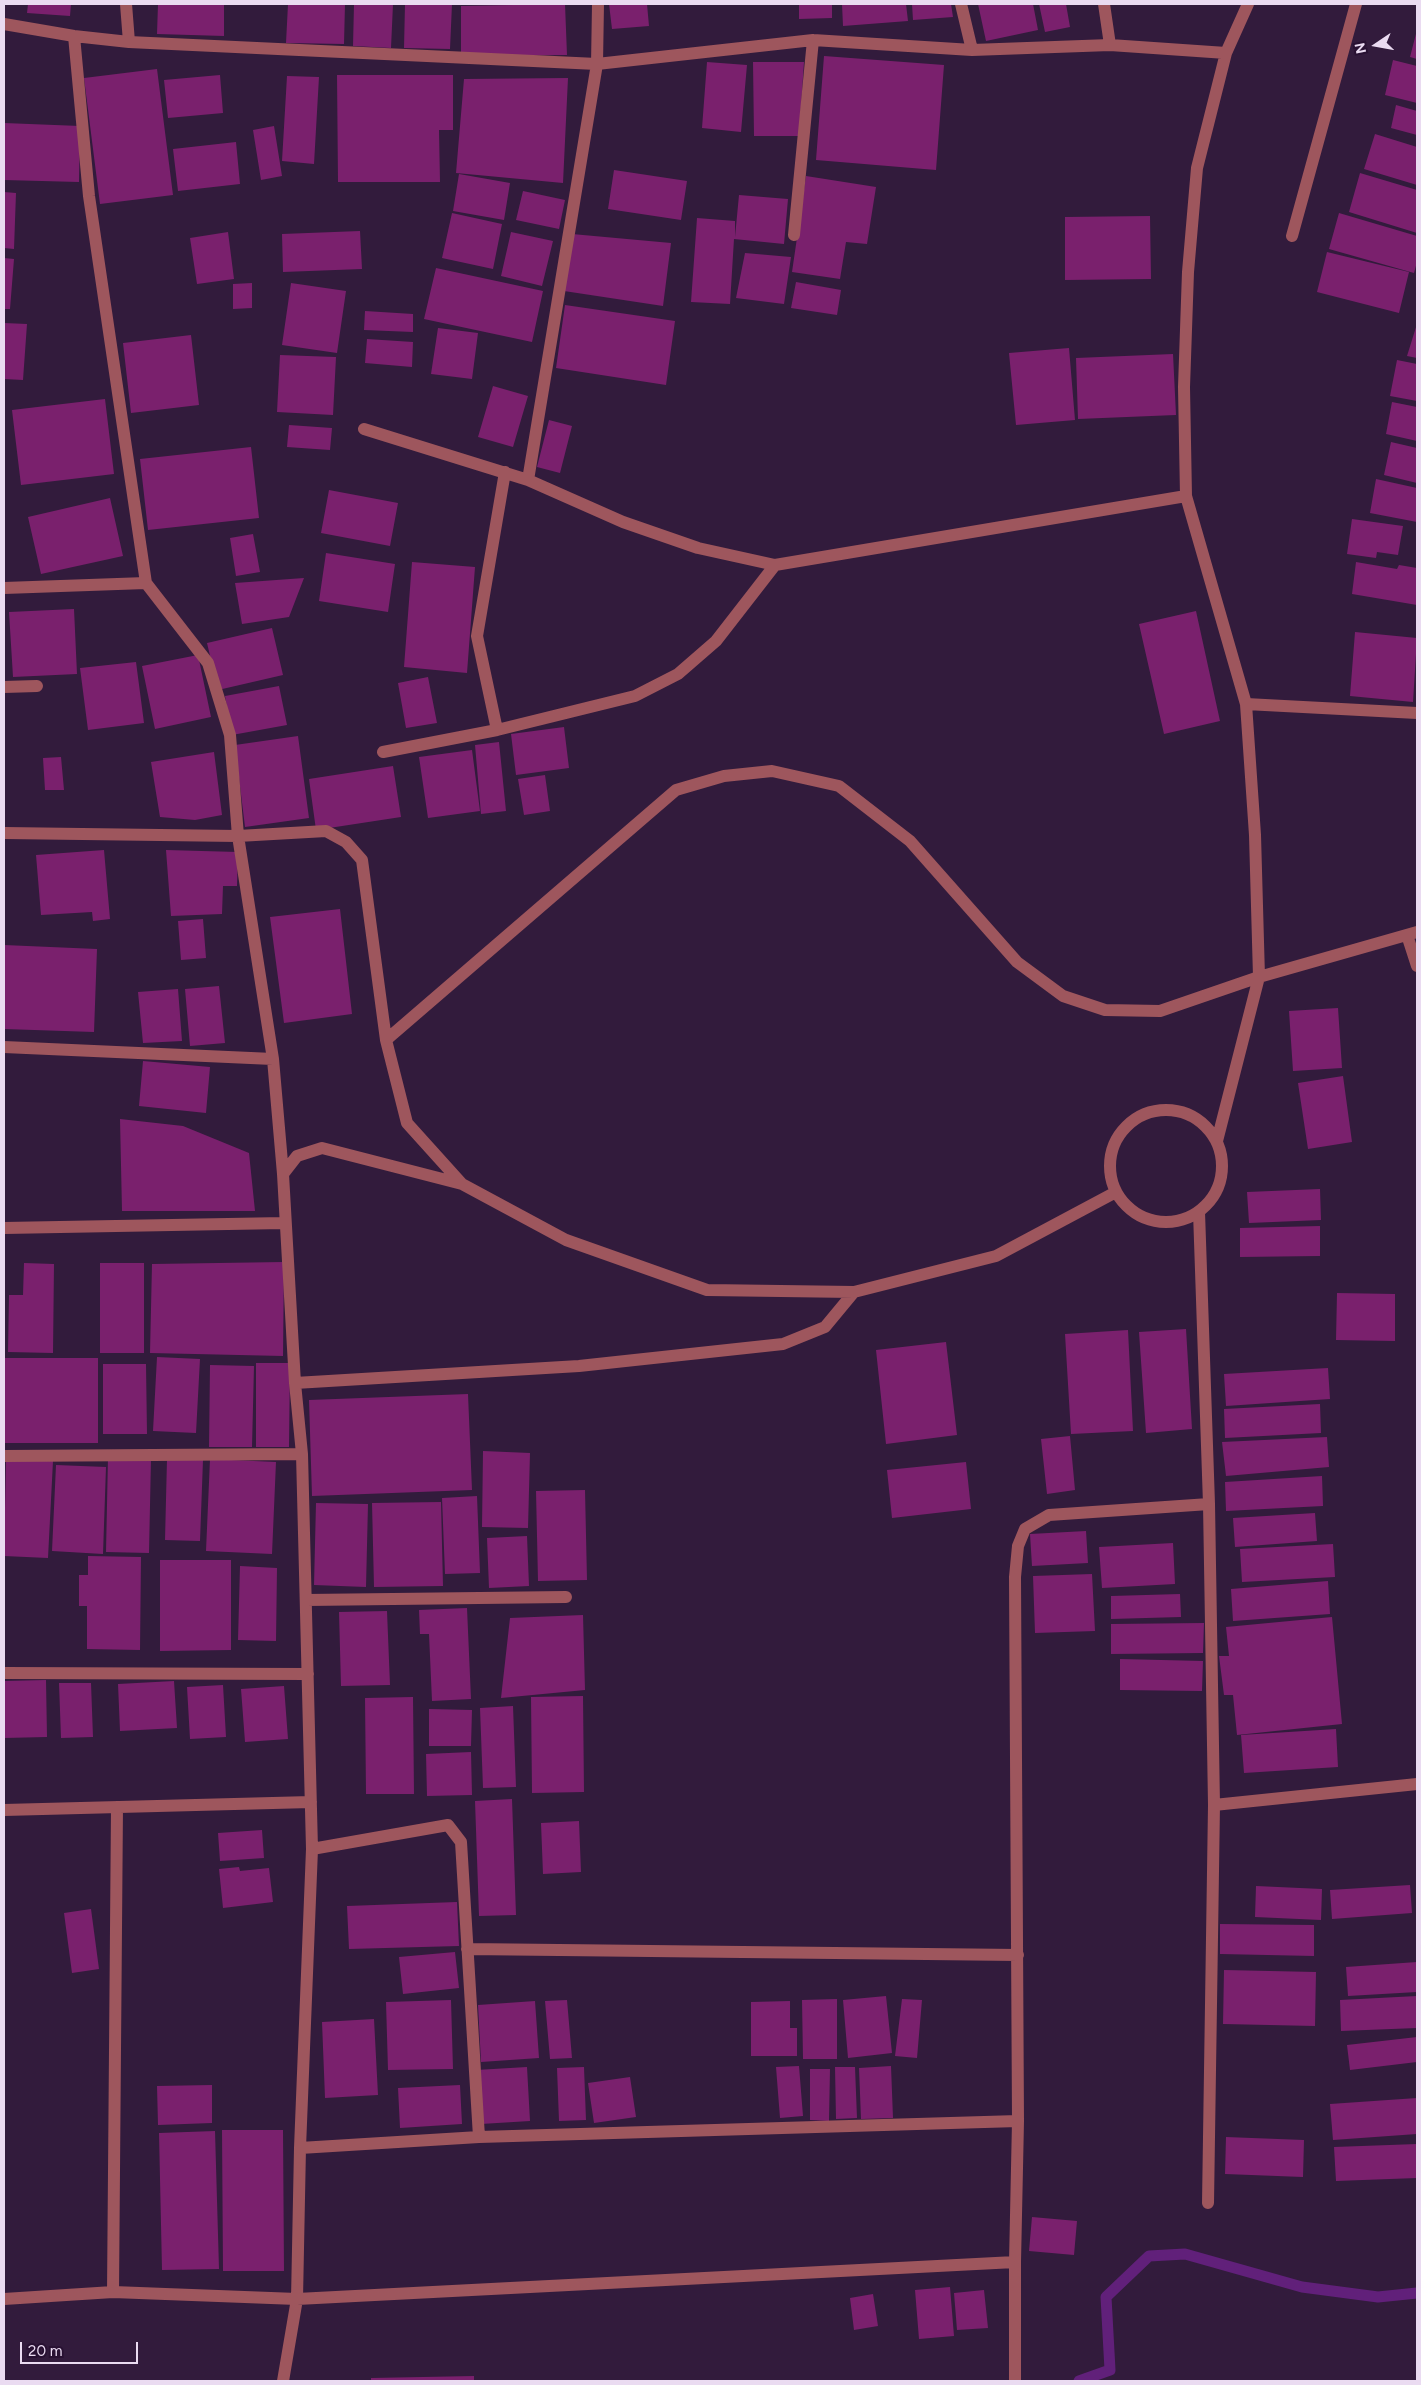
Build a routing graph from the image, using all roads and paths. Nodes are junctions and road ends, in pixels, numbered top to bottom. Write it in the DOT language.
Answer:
graph roads {
  1 [pos="126,4"];
  2 [pos="598,4"];
  3 [pos="961,4"];
  4 [pos="1104,4"];
  5 [pos="1248,4"];
  6 [pos="1356,4"];
  7 [pos="4,24"];
  8 [pos="74,36"];
  9 [pos="813,40"];
  10 [pos="129,42"];
  11 [pos="1110,45"];
  12 [pos="972,50"];
  13 [pos="1226,53"];
  14 [pos="597,64"];
  15 [pos="794,235"];
  16 [pos="1292,236"];
  17 [pos="364,429"];
  18 [pos="505,472"];
  19 [pos="528,480"];
  20 [pos="1186,496"];
  21 [pos="775,565"];
  22 [pos="146,583"];
  23 [pos="4,588"];
  24 [pos="37,686"];
  25 [pos="4,687"];
  26 [pos="1246,704"];
  27 [pos="1417,713"];
  28 [pos="497,730"];
  29 [pos="382,752"];
  30 [pos="4,833"];
  31 [pos="238,836"];
  32 [pos="1412,933"];
  33 [pos="1417,966"];
  34 [pos="1259,977"];
  35 [pos="386,1040"];
  36 [pos="4,1047"];
  37 [pos="274,1059"];
  38 [pos="1217,1141"];
  39 [pos="282,1174"];
  40 [pos="462,1184"];
  41 [pos="1116,1192"];
  42 [pos="1199,1212"];
  43 [pos="284,1223"];
  44 [pos="4,1228"];
  45 [pos="854,1292"];
  46 [pos="294,1383"];
  47 [pos="302,1454"];
  48 [pos="4,1456"];
  49 [pos="1209,1504"];
  50 [pos="566,1598"];
  51 [pos="306,1600"];
  52 [pos="4,1673"];
  53 [pos="308,1674"];
  54 [pos="1417,1784"];
  55 [pos="311,1802"];
  56 [pos="1214,1805"];
  57 [pos="117,1807"];
  58 [pos="4,1810"];
  59 [pos="312,1849"];
  60 [pos="467,1949"];
  61 [pos="1018,1955"];
  62 [pos="1018,2121"];
  63 [pos="479,2137"];
  64 [pos="300,2148"];
  65 [pos="1208,2203"];
  66 [pos="1014,2262"];
  67 [pos="113,2292"];
  68 [pos="4,2299"];
  69 [pos="297,2299"];
  70 [pos="284,2381"];
  71 [pos="1014,2381"];
  1 -- 10 [label="street"];
  2 -- 14 [label="street"];
  3 -- 12 [label="street"];
  4 -- 11 [label="street"];
  5 -- 13 [label="street"];
  6 -- 16 [label="street"];
  7 -- 8 [label="street"];
  8 -- 10 [label="street"];
  8 -- 22 [label="street"];
  9 -- 12 [label="street"];
  9 -- 14 [label="street"];
  9 -- 15 [label="street"];
  10 -- 14 [label="street"];
  11 -- 12 [label="street"];
  11 -- 13 [label="street"];
  13 -- 20 [label="street"];
  14 -- 19 [label="street"];
  17 -- 18 [label="street"];
  18 -- 19 [label="street"];
  18 -- 28 [label="street"];
  19 -- 21 [label="street"];
  20 -- 21 [label="street"];
  20 -- 26 [label="street"];
  21 -- 28 [label="street"];
  22 -- 23 [label="street"];
  22 -- 31 [label="street"];
  24 -- 25 [label="street"];
  26 -- 27 [label="street"];
  26 -- 34 [label="street"];
  28 -- 29 [label="street"];
  30 -- 31 [label="street"];
  31 -- 35 [label="street"];
  31 -- 37 [label="street"];
  32 -- 33 [label="street"];
  32 -- 34 [label="street"];
  34 -- 35 [label="street"];
  34 -- 38 [label="street"];
  35 -- 40 [label="street"];
  36 -- 37 [label="street"];
  37 -- 39 [label="street"];
  38 -- 41 [label="street"];
  38 -- 42 [label="street"];
  39 -- 40 [label="street"];
  39 -- 43 [label="street"];
  40 -- 45 [label="street"];
  41 -- 42 [label="street"];
  41 -- 45 [label="street"];
  42 -- 49 [label="street"];
  43 -- 44 [label="street"];
  43 -- 46 [label="street"];
  45 -- 46 [label="street"];
  46 -- 47 [label="street"];
  47 -- 48 [label="street"];
  47 -- 51 [label="street"];
  49 -- 56 [label="street"];
  49 -- 61 [label="street"];
  50 -- 51 [label="street"];
  51 -- 53 [label="street"];
  52 -- 53 [label="street"];
  53 -- 55 [label="street"];
  54 -- 56 [label="street"];
  55 -- 57 [label="street"];
  55 -- 59 [label="street"];
  56 -- 65 [label="street"];
  57 -- 58 [label="street"];
  57 -- 67 [label="street"];
  59 -- 60 [label="street"];
  59 -- 64 [label="street"];
  60 -- 61 [label="street"];
  60 -- 63 [label="street"];
  61 -- 62 [label="street"];
  62 -- 63 [label="street"];
  62 -- 66 [label="street"];
  63 -- 64 [label="street"];
  64 -- 69 [label="street"];
  66 -- 69 [label="street"];
  66 -- 71 [label="street"];
  67 -- 68 [label="street"];
  67 -- 69 [label="street"];
  69 -- 70 [label="street"];
}
